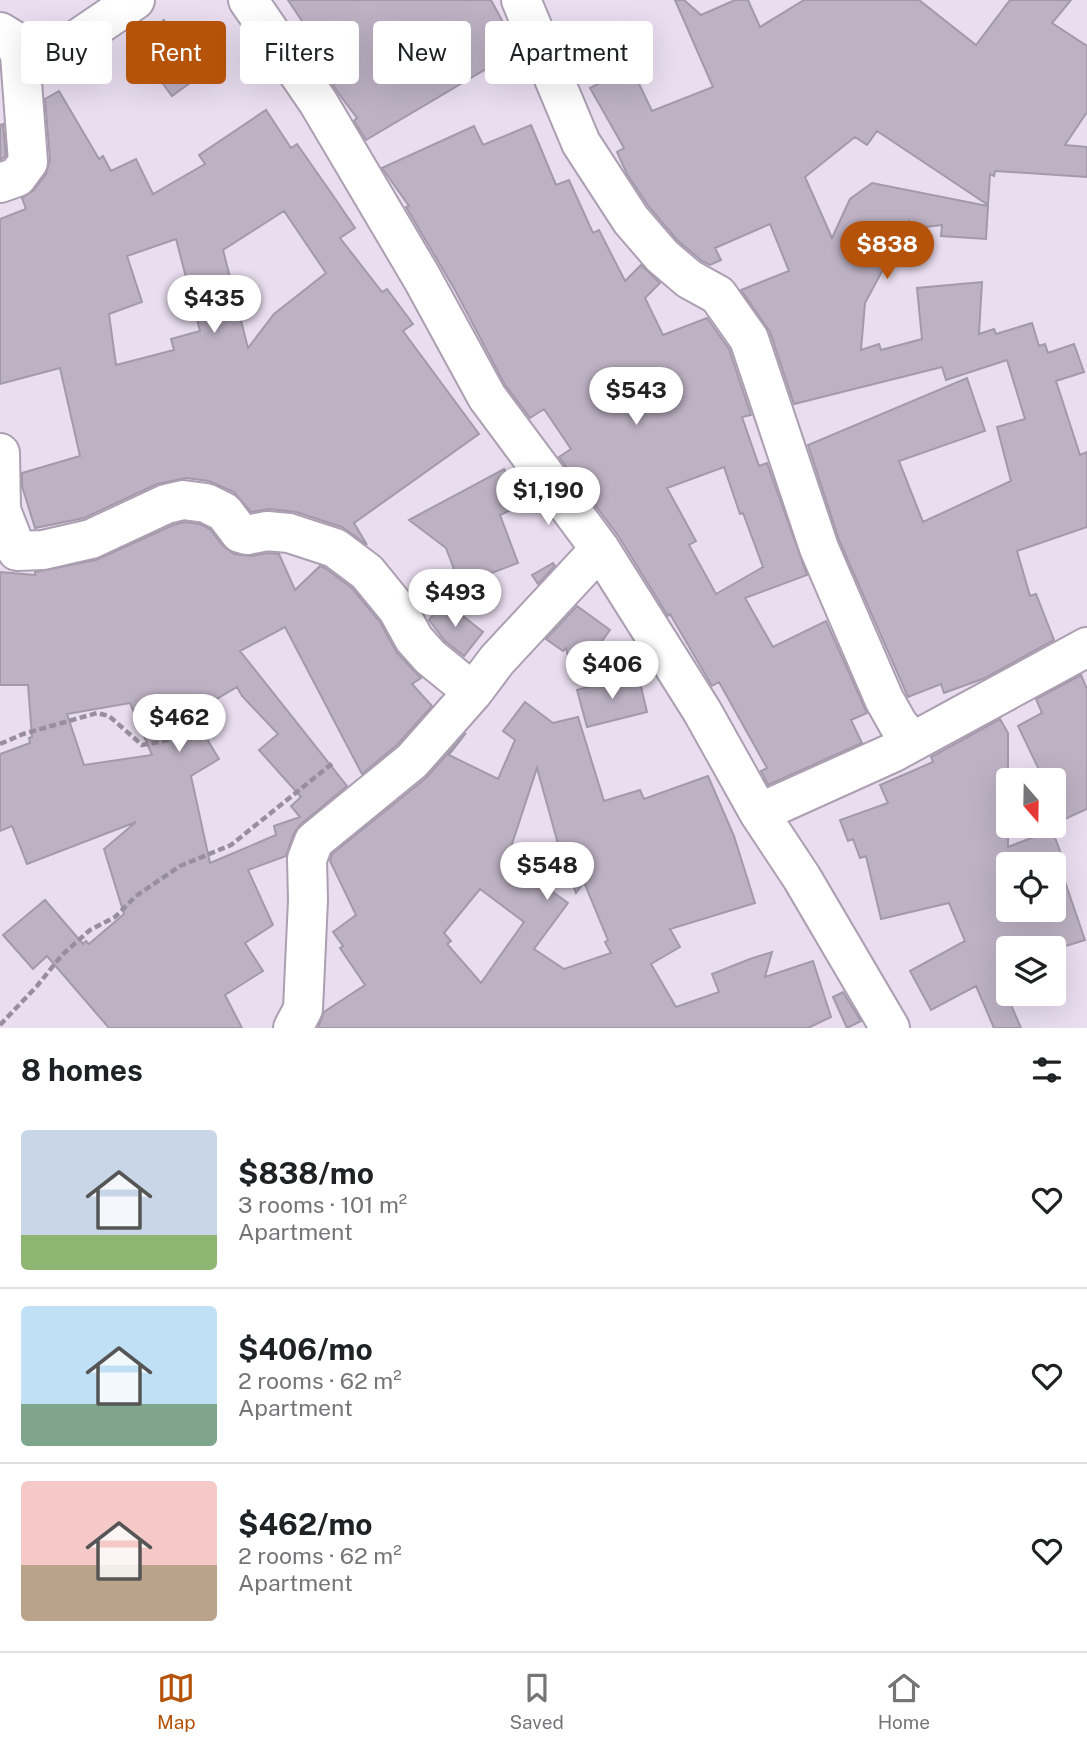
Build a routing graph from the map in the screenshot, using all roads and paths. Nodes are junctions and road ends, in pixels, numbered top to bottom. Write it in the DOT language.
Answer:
graph roads {
  1 [pos="135,0"];
  2 [pos="248,0"];
  3 [pos="521,0"];
  4 [pos="10,43"];
  5 [pos="0,184"];
  6 [pos="0,453"];
  7 [pos="600,549"];
  8 [pos="1087,647"];
  9 [pos="474,692"];
  10 [pos="219,714"];
  11 [pos="912,741"];
  12 [pos="0,744"];
  13 [pos="334,762"];
  14 [pos="759,813"];
  15 [pos="0,1025"];
  16 [pos="293,1028"];
  17 [pos="890,1028"];
  1 -- 4 [label="street"];
  2 -- 7 [label="street"];
  3 -- 11 [label="street"];
  4 -- 5 [label="street"];
  6 -- 9 [label="street"];
  7 -- 9 [label="street"];
  7 -- 14 [label="street"];
  8 -- 11 [label="street"];
  9 -- 16 [label="street"];
  10 -- 12 [label="path"];
  11 -- 14 [label="street"];
  13 -- 15 [label="path"];
  14 -- 17 [label="street"];
}
